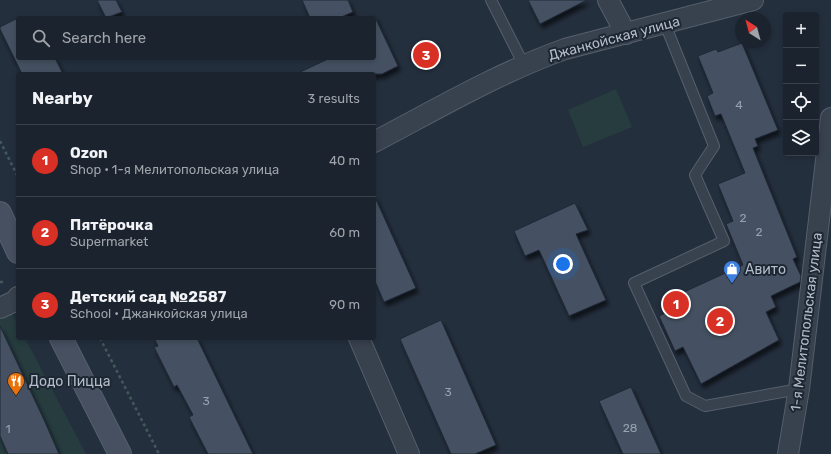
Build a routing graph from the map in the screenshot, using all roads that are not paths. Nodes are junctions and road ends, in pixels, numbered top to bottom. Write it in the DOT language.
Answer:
graph roads {
  1 [pos="491,0"];
  2 [pos="608,0"];
  3 [pos="753,0"];
  4 [pos="665,24"];
  5 [pos="626,34"];
  6 [pos="524,65"];
  7 [pos="831,118"];
  8 [pos="376,141"];
  9 [pos="0,213"];
  10 [pos="16,248"];
  11 [pos="16,300"];
  12 [pos="0,308"];
  13 [pos="62,340"];
  14 [pos="360,340"];
  15 [pos="799,390"];
  16 [pos="120,454"];
  17 [pos="409,454"];
  18 [pos="788,454"];
  1 -- 6 [label="lane"];
  2 -- 5 [label="street"];
  3 -- 4 [label="street, Джанкойская улица"];
  4 -- 5 [label="street, Джанкойская улица"];
  4 -- 15 [label="lane"];
  5 -- 6 [label="street, Джанкойская улица"];
  6 -- 8 [label="street, Джанкойская улица"];
  7 -- 15 [label="street, 1-я Мелитопольская улица"];
  9 -- 10 [label="street"];
  11 -- 12 [label="street"];
  13 -- 16 [label="street"];
  14 -- 17 [label="street"];
  15 -- 18 [label="street, 1-я Мелитопольская улица"];
}
